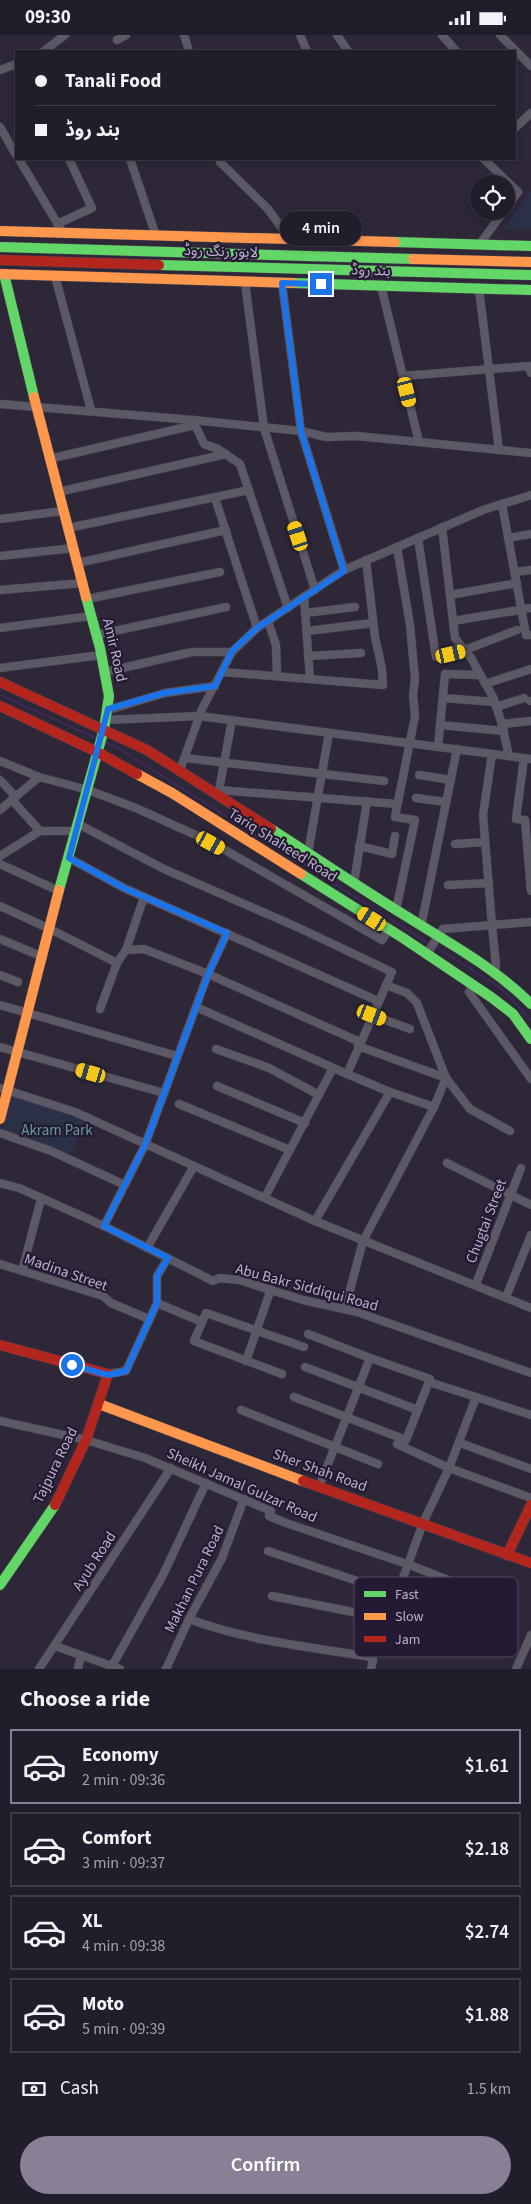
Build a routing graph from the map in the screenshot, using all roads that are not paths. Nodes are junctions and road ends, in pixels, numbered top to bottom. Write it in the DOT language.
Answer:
graph roads {
  1 [pos="64,35"];
  2 [pos="126,35"];
  3 [pos="184,35"];
  4 [pos="300,35"];
  5 [pos="337,35"];
  6 [pos="442,35"];
  7 [pos="500,35"];
  8 [pos="117,41"];
  9 [pos="449,44"];
  10 [pos="45,50"];
  11 [pos="189,50"];
  12 [pos="307,50"];
  13 [pos="347,50"];
  14 [pos="445,50"];
  15 [pos="455,50"];
  16 [pos="515,50"];
  17 [pos="516,51"];
  18 [pos="15,64"];
  19 [pos="531,66"];
  20 [pos="0,69"];
  21 [pos="531,113"];
  22 [pos="0,127"];
  23 [pos="516,127"];
  24 [pos="15,153"];
  25 [pos="20,160"];
  26 [pos="69,160"];
  27 [pos="130,160"];
  28 [pos="220,160"];
  29 [pos="485,160"];
  30 [pos="500,175"];
  31 [pos="497,220"];
  32 [pos="60,229"];
  33 [pos="0,231"];
  34 [pos="156,236"];
  35 [pos="290,239"];
  36 [pos="479,245"];
  37 [pos="531,246"];
  38 [pos="0,247"];
  39 [pos="0,260"];
  40 [pos="531,262"];
  41 [pos="2,274"];
  42 [pos="55,275"];
  43 [pos="531,275"];
  44 [pos="245,282"];
  45 [pos="282,283"];
  46 [pos="381,286"];
  47 [pos="479,289"];
  48 [pos="531,290"];
  49 [pos="489,370"];
  50 [pos="531,373"];
  51 [pos="402,376"];
  52 [pos="0,404"];
  53 [pos="36,407"];
  54 [pos="91,410"];
  55 [pos="194,422"];
  56 [pos="264,428"];
  57 [pos="301,431"];
  58 [pos="419,442"];
  59 [pos="499,450"];
  60 [pos="531,453"];
  61 [pos="226,454"];
  62 [pos="49,459"];
  63 [pos="248,490"];
  64 [pos="58,492"];
  65 [pos="531,495"];
  66 [pos="215,498"];
  67 [pos="502,504"];
  68 [pos="62,511"];
  69 [pos="0,519"];
  70 [pos="442,527"];
  71 [pos="68,528"];
  72 [pos="226,530"];
  73 [pos="531,534"];
  74 [pos="418,538"];
  75 [pos="508,538"];
  76 [pos="74,547"];
  77 [pos="397,547"];
  78 [pos="0,556"];
  79 [pos="366,560"];
  80 [pos="78,563"];
  81 [pos="531,570"];
  82 [pos="344,571"];
  83 [pos="220,572"];
  84 [pos="515,572"];
  85 [pos="83,583"];
  86 [pos="517,583"];
  87 [pos="0,590"];
  88 [pos="315,590"];
  89 [pos="450,595"];
  90 [pos="304,597"];
  91 [pos="87,599"];
  92 [pos="226,607"];
  93 [pos="356,607"];
  94 [pos="288,608"];
  95 [pos="531,608"];
  96 [pos="522,610"];
  97 [pos="305,613"];
  98 [pos="92,616"];
  99 [pos="268,621"];
  100 [pos="453,621"];
  101 [pos="373,623"];
  102 [pos="528,624"];
  103 [pos="0,628"];
  104 [pos="257,628"];
  105 [pos="517,630"];
  106 [pos="306,631"];
  107 [pos="96,635"];
  108 [pos="531,635"];
  109 [pos="466,650"];
  110 [pos="232,651"];
  111 [pos="361,653"];
  112 [pos="101,655"];
  113 [pos="308,656"];
  114 [pos="0,668"];
  115 [pos="531,669"];
  116 [pos="105,672"];
  117 [pos="222,672"];
  118 [pos="480,675"];
  119 [pos="277,676"];
  120 [pos="310,679"];
  121 [pos="0,682"];
  122 [pos="485,684"];
  123 [pos="215,686"];
  124 [pos="443,698"];
  125 [pos="528,700"];
  126 [pos="496,705"];
  127 [pos="0,706"];
  128 [pos="199,716"];
  129 [pos="232,720"];
  130 [pos="531,721"];
  131 [pos="105,722"];
  132 [pos="440,725"];
  133 [pos="503,728"];
  134 [pos="329,733"];
  135 [pos="410,743"];
  136 [pos="438,747"];
  137 [pos="456,749"];
  138 [pos="98,751"];
  139 [pos="492,754"];
  140 [pos="509,756"];
  141 [pos="185,757"];
  142 [pos="528,758"];
  143 [pos="0,761"];
  144 [pos="224,762"];
  145 [pos="180,770"];
  146 [pos="322,773"];
  147 [pos="419,775"];
  148 [pos="40,777"];
  149 [pos="0,780"];
  150 [pos="451,780"];
  151 [pos="384,781"];
  152 [pos="88,790"];
  153 [pos="218,792"];
  154 [pos="318,797"];
  155 [pos="416,798"];
  156 [pos="14,799"];
  157 [pos="367,801"];
  158 [pos="446,802"];
  159 [pos="397,804"];
  160 [pos="0,810"];
  161 [pos="77,828"];
  162 [pos="40,831"];
  163 [pos="396,837"];
  164 [pos="485,842"];
  165 [pos="455,843"];
  166 [pos="360,846"];
  167 [pos="308,853"];
  168 [pos="0,856"];
  169 [pos="69,858"];
  170 [pos="0,864"];
  171 [pos="354,883"];
  172 [pos="489,883"];
  173 [pos="448,885"];
  174 [pos="59,891"];
  175 [pos="531,891"];
  176 [pos="144,897"];
  177 [pos="0,906"];
  178 [pos="396,910"];
  179 [pos="531,922"];
  180 [pos="492,925"];
  181 [pos="421,926"];
  182 [pos="50,929"];
  183 [pos="389,929"];
  184 [pos="227,933"];
  185 [pos="436,938"];
  186 [pos="0,939"];
  187 [pos="126,950"];
  188 [pos="428,952"];
  189 [pos="43,957"];
  190 [pos="117,963"];
  191 [pos="494,972"];
  192 [pos="0,975"];
  193 [pos="208,975"];
  194 [pos="18,982"];
  195 [pos="386,985"];
  196 [pos="474,986"];
  197 [pos="378,1001"];
  198 [pos="531,1004"];
  199 [pos="0,1005"];
  200 [pos="196,1007"];
  201 [pos="100,1009"];
  202 [pos="28,1014"];
  203 [pos="372,1015"];
  204 [pos="410,1029"];
  205 [pos="531,1039"];
  206 [pos="359,1044"];
  207 [pos="0,1047"];
  208 [pos="216,1049"];
  209 [pos="18,1052"];
  210 [pos="177,1055"];
  211 [pos="333,1068"];
  212 [pos="347,1074"];
  213 [pos="446,1078"];
  214 [pos="531,1079"];
  215 [pos="217,1086"];
  216 [pos="4,1089"];
  217 [pos="390,1091"];
  218 [pos="164,1093"];
  219 [pos="319,1095"];
  220 [pos="179,1104"];
  221 [pos="434,1107"];
  222 [pos="0,1119"];
  223 [pos="304,1123"];
  224 [pos="510,1131"];
  225 [pos="0,1133"];
  226 [pos="145,1145"];
  227 [pos="290,1150"];
  228 [pos="448,1163"];
  229 [pos="194,1166"];
  230 [pos="521,1168"];
  231 [pos="0,1183"];
  232 [pos="125,1185"];
  233 [pos="512,1194"];
  234 [pos="265,1197"];
  235 [pos="42,1199"];
  236 [pos="531,1205"];
  237 [pos="315,1221"];
  238 [pos="104,1226"];
  239 [pos="531,1235"];
  240 [pos="363,1241"];
  241 [pos="147,1248"];
  242 [pos="168,1258"];
  243 [pos="0,1264"];
  244 [pos="22,1271"];
  245 [pos="476,1284"];
  246 [pos="271,1289"];
  247 [pos="506,1297"];
  248 [pos="157,1303"];
  249 [pos="531,1308"];
  250 [pos="345,1309"];
  251 [pos="149,1319"];
  252 [pos="202,1321"];
  253 [pos="257,1330"];
  254 [pos="308,1334"];
  255 [pos="0,1345"];
  256 [pos="304,1347"];
  257 [pos="370,1358"];
  258 [pos="246,1361"];
  259 [pos="305,1367"];
  260 [pos="531,1373"];
  261 [pos="282,1374"];
  262 [pos="108,1375"];
  263 [pos="429,1382"];
  264 [pos="357,1388"];
  265 [pos="294,1397"];
  266 [pos="476,1397"];
  267 [pos="99,1404"];
  268 [pos="240,1410"];
  269 [pos="418,1410"];
  270 [pos="531,1415"];
  271 [pos="346,1417"];
  272 [pos="0,1421"];
  273 [pos="86,1440"];
  274 [pos="460,1443"];
  275 [pos="398,1444"];
  276 [pos="334,1447"];
  277 [pos="378,1464"];
  278 [pos="171,1468"];
  279 [pos="449,1468"];
  280 [pos="531,1469"];
  281 [pos="206,1483"];
  282 [pos="319,1487"];
  283 [pos="531,1498"];
  284 [pos="244,1499"];
  285 [pos="530,1511"];
  286 [pos="422,1523"];
  287 [pos="268,1551"];
  288 [pos="507,1555"];
  289 [pos="531,1563"];
  290 [pos="407,1564"];
  291 [pos="402,1577"];
  292 [pos="440,1577"];
  293 [pos="354,1581"];
  294 [pos="0,1585"];
  295 [pos="272,1596"];
  296 [pos="354,1613"];
  297 [pos="189,1619"];
  298 [pos="531,1635"];
  299 [pos="55,1646"];
  300 [pos="529,1647"];
  301 [pos="354,1654"];
  302 [pos="81,1656"];
  303 [pos="371,1657"];
  304 [pos="112,1666"];
  305 [pos="39,1669"];
  306 [pos="78,1669"];
  307 [pos="120,1669"];
  308 [pos="166,1669"];
  309 [pos="371,1669"];
  310 [pos="516,1669"];
  1 -- 10 [label="street"];
  2 -- 8 [label="street"];
  3 -- 11 [label="street"];
  4 -- 12 [label="street"];
  5 -- 13 [label="street"];
  6 -- 9 [label="street"];
  7 -- 16 [label="street"];
  9 -- 14 [label="street"];
  9 -- 15 [label="street"];
  17 -- 19 [label="street"];
  18 -- 20 [label="street"];
  21 -- 23 [label="street"];
  22 -- 24 [label="street"];
  25 -- 32 [label="street"];
  26 -- 32 [label="street"];
  27 -- 34 [label="street"];
  28 -- 35 [label="street"];
  29 -- 30 [label="street"];
  31 -- 36 [label="street"];
  32 -- 33 [label="main road, بند روڈ"];
  32 -- 34 [label="main road, بند روڈ"];
  34 -- 35 [label="main road, بند روڈ"];
  35 -- 36 [label="main road, بند روڈ"];
  36 -- 37 [label="main road, بند روڈ"];
  38 -- 40 [label="main road, لاہور رنگ روڈ"];
  39 -- 43 [label="main road, لاہور رنگ روڈ"];
  41 -- 42 [label="main road, بند روڈ"];
  41 -- 53 [label="main road, Amir Road"];
  42 -- 44 [label="main road, بند روڈ"];
  42 -- 54 [label="street"];
  44 -- 45 [label="main road, بند روڈ"];
  44 -- 56 [label="street"];
  45 -- 46 [label="main road, بند روڈ"];
  45 -- 57 [label="street"];
  46 -- 47 [label="main road, بند روڈ"];
  46 -- 51 [label="street"];
  47 -- 48 [label="main road, بند روڈ"];
  47 -- 49 [label="street"];
  49 -- 50 [label="street"];
  49 -- 51 [label="street"];
  49 -- 59 [label="street"];
  51 -- 58 [label="street"];
  52 -- 53 [label="street"];
  53 -- 54 [label="street"];
  53 -- 62 [label="main road, Amir Road"];
  54 -- 55 [label="street"];
  55 -- 56 [label="street"];
  55 -- 61 [label="street"];
  55 -- 62 [label="street"];
  56 -- 57 [label="street"];
  56 -- 88 [label="street"];
  57 -- 58 [label="street"];
  57 -- 82 [label="street"];
  58 -- 59 [label="street"];
  59 -- 60 [label="street"];
  61 -- 63 [label="street"];
  61 -- 64 [label="street"];
  62 -- 64 [label="main road, Amir Road"];
  63 -- 66 [label="street"];
  63 -- 94 [label="street"];
  64 -- 68 [label="main road, Amir Road"];
  65 -- 67 [label="street"];
  66 -- 71 [label="street"];
  66 -- 72 [label="street"];
  67 -- 70 [label="street"];
  67 -- 75 [label="street"];
  68 -- 69 [label="street"];
  68 -- 71 [label="main road, Amir Road"];
  70 -- 74 [label="street"];
  70 -- 89 [label="street"];
  71 -- 76 [label="main road, Amir Road"];
  72 -- 80 [label="street"];
  72 -- 104 [label="street"];
  73 -- 75 [label="street"];
  74 -- 77 [label="street"];
  74 -- 109 [label="street"];
  75 -- 84 [label="street"];
  76 -- 78 [label="street"];
  76 -- 80 [label="main road, Amir Road"];
  77 -- 79 [label="street"];
  77 -- 135 [label="street"];
  79 -- 82 [label="street"];
  79 -- 101 [label="street"];
  80 -- 85 [label="main road, Amir Road"];
  81 -- 84 [label="street"];
  82 -- 88 [label="street"];
  83 -- 91 [label="street"];
  84 -- 86 [label="street"];
  85 -- 87 [label="street"];
  85 -- 91 [label="main road, Amir Road"];
  86 -- 89 [label="street"];
  86 -- 96 [label="street"];
  88 -- 90 [label="street"];
  89 -- 100 [label="street"];
  90 -- 94 [label="street"];
  90 -- 97 [label="street"];
  91 -- 98 [label="main road, Amir Road"];
  92 -- 107 [label="street"];
  93 -- 97 [label="street"];
  94 -- 99 [label="street"];
  95 -- 96 [label="street"];
  96 -- 100 [label="street"];
  96 -- 102 [label="street"];
  97 -- 106 [label="street"];
  98 -- 103 [label="street"];
  98 -- 107 [label="main road, Amir Road"];
  99 -- 104 [label="street"];
  99 -- 119 [label="street"];
  100 -- 109 [label="street"];
  101 -- 106 [label="street"];
  101 -- 120 [label="street"];
  102 -- 108 [label="street"];
  104 -- 110 [label="street"];
  105 -- 109 [label="street"];
  106 -- 113 [label="street"];
  107 -- 112 [label="main road, Amir Road"];
  109 -- 118 [label="street"];
  110 -- 116 [label="street"];
  110 -- 117 [label="street"];
  111 -- 113 [label="street"];
  112 -- 114 [label="street"];
  112 -- 116 [label="main road, Amir Road"];
  113 -- 120 [label="street"];
  115 -- 122 [label="street"];
  116 -- 131 [label="main road, Amir Road"];
  117 -- 119 [label="street"];
  117 -- 123 [label="street"];
  118 -- 122 [label="street"];
  118 -- 124 [label="street"];
  119 -- 120 [label="street"];
  121 -- 131 [label="main road, Tariq Shaheed Road"];
  122 -- 126 [label="street"];
  123 -- 128 [label="street"];
  123 -- 131 [label="street"];
  124 -- 126 [label="street"];
  124 -- 132 [label="street"];
  125 -- 126 [label="street"];
  126 -- 133 [label="street"];
  127 -- 138 [label="main road, Tariq Shaheed Road"];
  128 -- 129 [label="street"];
  128 -- 131 [label="street"];
  128 -- 141 [label="street"];
  129 -- 134 [label="street"];
  129 -- 144 [label="street"];
  130 -- 133 [label="street"];
  131 -- 138 [label="main road, Amir Road"];
  131 -- 145 [label="main road, Tariq Shaheed Road"];
  132 -- 133 [label="street"];
  132 -- 136 [label="street"];
  133 -- 140 [label="street"];
  134 -- 135 [label="street"];
  134 -- 146 [label="street"];
  135 -- 136 [label="street"];
  135 -- 159 [label="street"];
  136 -- 137 [label="street"];
  137 -- 139 [label="street"];
  137 -- 150 [label="street"];
  138 -- 152 [label="main road, Amir Road"];
  138 -- 183 [label="main road, Tariq Shaheed Road"];
  139 -- 140 [label="street"];
  139 -- 164 [label="street"];
  140 -- 142 [label="street"];
  141 -- 144 [label="street"];
  141 -- 145 [label="street"];
  142 -- 175 [label="street"];
  143 -- 148 [label="street"];
  144 -- 146 [label="street"];
  144 -- 153 [label="street"];
  145 -- 153 [label="main road, Tariq Shaheed Road"];
  146 -- 151 [label="street"];
  146 -- 154 [label="street"];
  147 -- 150 [label="street"];
  148 -- 152 [label="street"];
  148 -- 156 [label="street"];
  149 -- 156 [label="street"];
  150 -- 158 [label="street"];
  152 -- 161 [label="main road, Amir Road"];
  152 -- 183 [label="street"];
  153 -- 154 [label="street"];
  153 -- 167 [label="main road, Tariq Shaheed Road"];
  154 -- 157 [label="street"];
  154 -- 167 [label="street"];
  155 -- 158 [label="street"];
  156 -- 160 [label="street"];
  156 -- 162 [label="street"];
  157 -- 159 [label="street"];
  157 -- 166 [label="street"];
  158 -- 181 [label="street"];
  159 -- 178 [label="street"];
  161 -- 162 [label="street"];
  161 -- 169 [label="main road, Amir Road"];
  161 -- 195 [label="street"];
  162 -- 168 [label="street"];
  163 -- 166 [label="street"];
  164 -- 165 [label="street"];
  164 -- 172 [label="street"];
  166 -- 171 [label="street"];
  167 -- 171 [label="main road, Tariq Shaheed Road"];
  169 -- 174 [label="main road, Amir Road"];
  169 -- 176 [label="street"];
  170 -- 174 [label="street"];
  171 -- 178 [label="main road, Tariq Shaheed Road"];
  172 -- 173 [label="street"];
  172 -- 180 [label="street"];
  174 -- 182 [label="main road, Amir Road"];
  176 -- 184 [label="street"];
  176 -- 187 [label="street"];
  177 -- 182 [label="street"];
  178 -- 181 [label="main road, Tariq Shaheed Road"];
  179 -- 180 [label="street"];
  180 -- 185 [label="street"];
  180 -- 191 [label="street"];
  181 -- 185 [label="main road, Tariq Shaheed Road"];
  182 -- 189 [label="main road, Amir Road"];
  182 -- 190 [label="street"];
  183 -- 188 [label="main road, Tariq Shaheed Road"];
  184 -- 193 [label="street"];
  184 -- 197 [label="street"];
  185 -- 188 [label="street"];
  185 -- 191 [label="main road, Tariq Shaheed Road"];
  186 -- 189 [label="street"];
  187 -- 190 [label="street"];
  187 -- 193 [label="street"];
  188 -- 196 [label="main road, Tariq Shaheed Road"];
  189 -- 202 [label="main road, Amir Road"];
  190 -- 201 [label="street"];
  191 -- 198 [label="main road, Tariq Shaheed Road"];
  192 -- 194 [label="street"];
  193 -- 200 [label="street"];
  193 -- 206 [label="street"];
  195 -- 197 [label="street"];
  195 -- 213 [label="street"];
  196 -- 205 [label="main road, Tariq Shaheed Road"];
  196 -- 214 [label="street"];
  197 -- 203 [label="street"];
  199 -- 202 [label="street"];
  200 -- 210 [label="street"];
  200 -- 211 [label="street"];
  202 -- 209 [label="main road, Amir Road"];
  202 -- 210 [label="street"];
  203 -- 204 [label="street"];
  203 -- 206 [label="street"];
  206 -- 212 [label="street"];
  206 -- 213 [label="street"];
  207 -- 209 [label="street"];
  208 -- 219 [label="street"];
  209 -- 216 [label="main road, Amir Road"];
  209 -- 218 [label="street"];
  210 -- 218 [label="street"];
  211 -- 212 [label="street"];
  211 -- 219 [label="street"];
  212 -- 217 [label="street"];
  213 -- 221 [label="street"];
  213 -- 224 [label="street"];
  215 -- 223 [label="street"];
  216 -- 222 [label="main road, Amir Road"];
  216 -- 226 [label="street"];
  217 -- 221 [label="street"];
  217 -- 237 [label="street"];
  218 -- 226 [label="street"];
  219 -- 223 [label="street"];
  220 -- 227 [label="street"];
  221 -- 240 [label="street"];
  223 -- 227 [label="street"];
  225 -- 232 [label="street"];
  226 -- 229 [label="street"];
  226 -- 232 [label="street"];
  227 -- 234 [label="street"];
  228 -- 233 [label="street"];
  229 -- 234 [label="street"];
  229 -- 241 [label="street"];
  230 -- 233 [label="street, Chugtai Street"];
  231 -- 235 [label="street, Abu Bakr Siddiqui Road"];
  232 -- 238 [label="street"];
  233 -- 236 [label="street"];
  233 -- 245 [label="street, Chugtai Street"];
  234 -- 237 [label="street"];
  235 -- 238 [label="street, Abu Bakr Siddiqui Road"];
  235 -- 244 [label="street"];
  237 -- 240 [label="street"];
  238 -- 241 [label="street, Abu Bakr Siddiqui Road"];
  239 -- 247 [label="street"];
  240 -- 245 [label="street"];
  240 -- 250 [label="street"];
  241 -- 242 [label="street, Abu Bakr Siddiqui Road"];
  242 -- 246 [label="street, Abu Bakr Siddiqui Road"];
  242 -- 248 [label="street"];
  243 -- 244 [label="street, Madina Street"];
  244 -- 251 [label="street, Madina Street"];
  245 -- 247 [label="street"];
  246 -- 250 [label="street, Abu Bakr Siddiqui Road"];
  246 -- 253 [label="street"];
  247 -- 249 [label="street"];
  248 -- 251 [label="street"];
  248 -- 252 [label="street"];
  250 -- 260 [label="street, Abu Bakr Siddiqui Road"];
  251 -- 262 [label="street"];
  252 -- 253 [label="street"];
  252 -- 258 [label="street"];
  253 -- 256 [label="street"];
  253 -- 258 [label="street"];
  254 -- 257 [label="street"];
  255 -- 262 [label="main road"];
  257 -- 263 [label="street"];
  257 -- 264 [label="street"];
  258 -- 261 [label="street"];
  259 -- 264 [label="street"];
  262 -- 267 [label="main road, Tajpura Road"];
  263 -- 266 [label="street"];
  263 -- 269 [label="street"];
  264 -- 269 [label="street"];
  264 -- 271 [label="street"];
  265 -- 271 [label="street"];
  266 -- 270 [label="street"];
  266 -- 274 [label="street"];
  267 -- 273 [label="main road, Tajpura Road"];
  267 -- 282 [label="main road, Sher Shah Road"];
  268 -- 276 [label="street"];
  269 -- 271 [label="street"];
  271 -- 276 [label="street"];
  272 -- 273 [label="street, Sheikh Jamal Gulzar Road"];
  273 -- 278 [label="street, Sheikh Jamal Gulzar Road"];
  273 -- 294 [label="main road, Tajpura Road"];
  274 -- 279 [label="street"];
  274 -- 280 [label="street"];
  275 -- 279 [label="street"];
  276 -- 277 [label="street"];
  276 -- 282 [label="street"];
  278 -- 281 [label="street, Sheikh Jamal Gulzar Road"];
  278 -- 299 [label="street, Ayub Road"];
  279 -- 283 [label="street"];
  279 -- 286 [label="street"];
  281 -- 284 [label="street, Sheikh Jamal Gulzar Road"];
  281 -- 304 [label="street"];
  282 -- 286 [label="main road, Sher Shah Road"];
  284 -- 290 [label="street, Sheikh Jamal Gulzar Road"];
  284 -- 297 [label="street, Makhan Pura Road"];
  285 -- 288 [label="main road"];
  286 -- 288 [label="main road, Sher Shah Road"];
  286 -- 290 [label="street"];
  287 -- 293 [label="street"];
  288 -- 289 [label="main road, Sher Shah Road"];
  290 -- 291 [label="street"];
  290 -- 292 [label="street, Sheikh Jamal Gulzar Road"];
  295 -- 296 [label="street"];
  297 -- 301 [label="street"];
  297 -- 308 [label="street, Makhan Pura Road"];
  298 -- 300 [label="street"];
  299 -- 302 [label="street"];
  299 -- 305 [label="street, Ayub Road"];
  300 -- 310 [label="street"];
  302 -- 304 [label="street"];
  302 -- 306 [label="street"];
  303 -- 309 [label="street"];
  304 -- 307 [label="street"];
}
